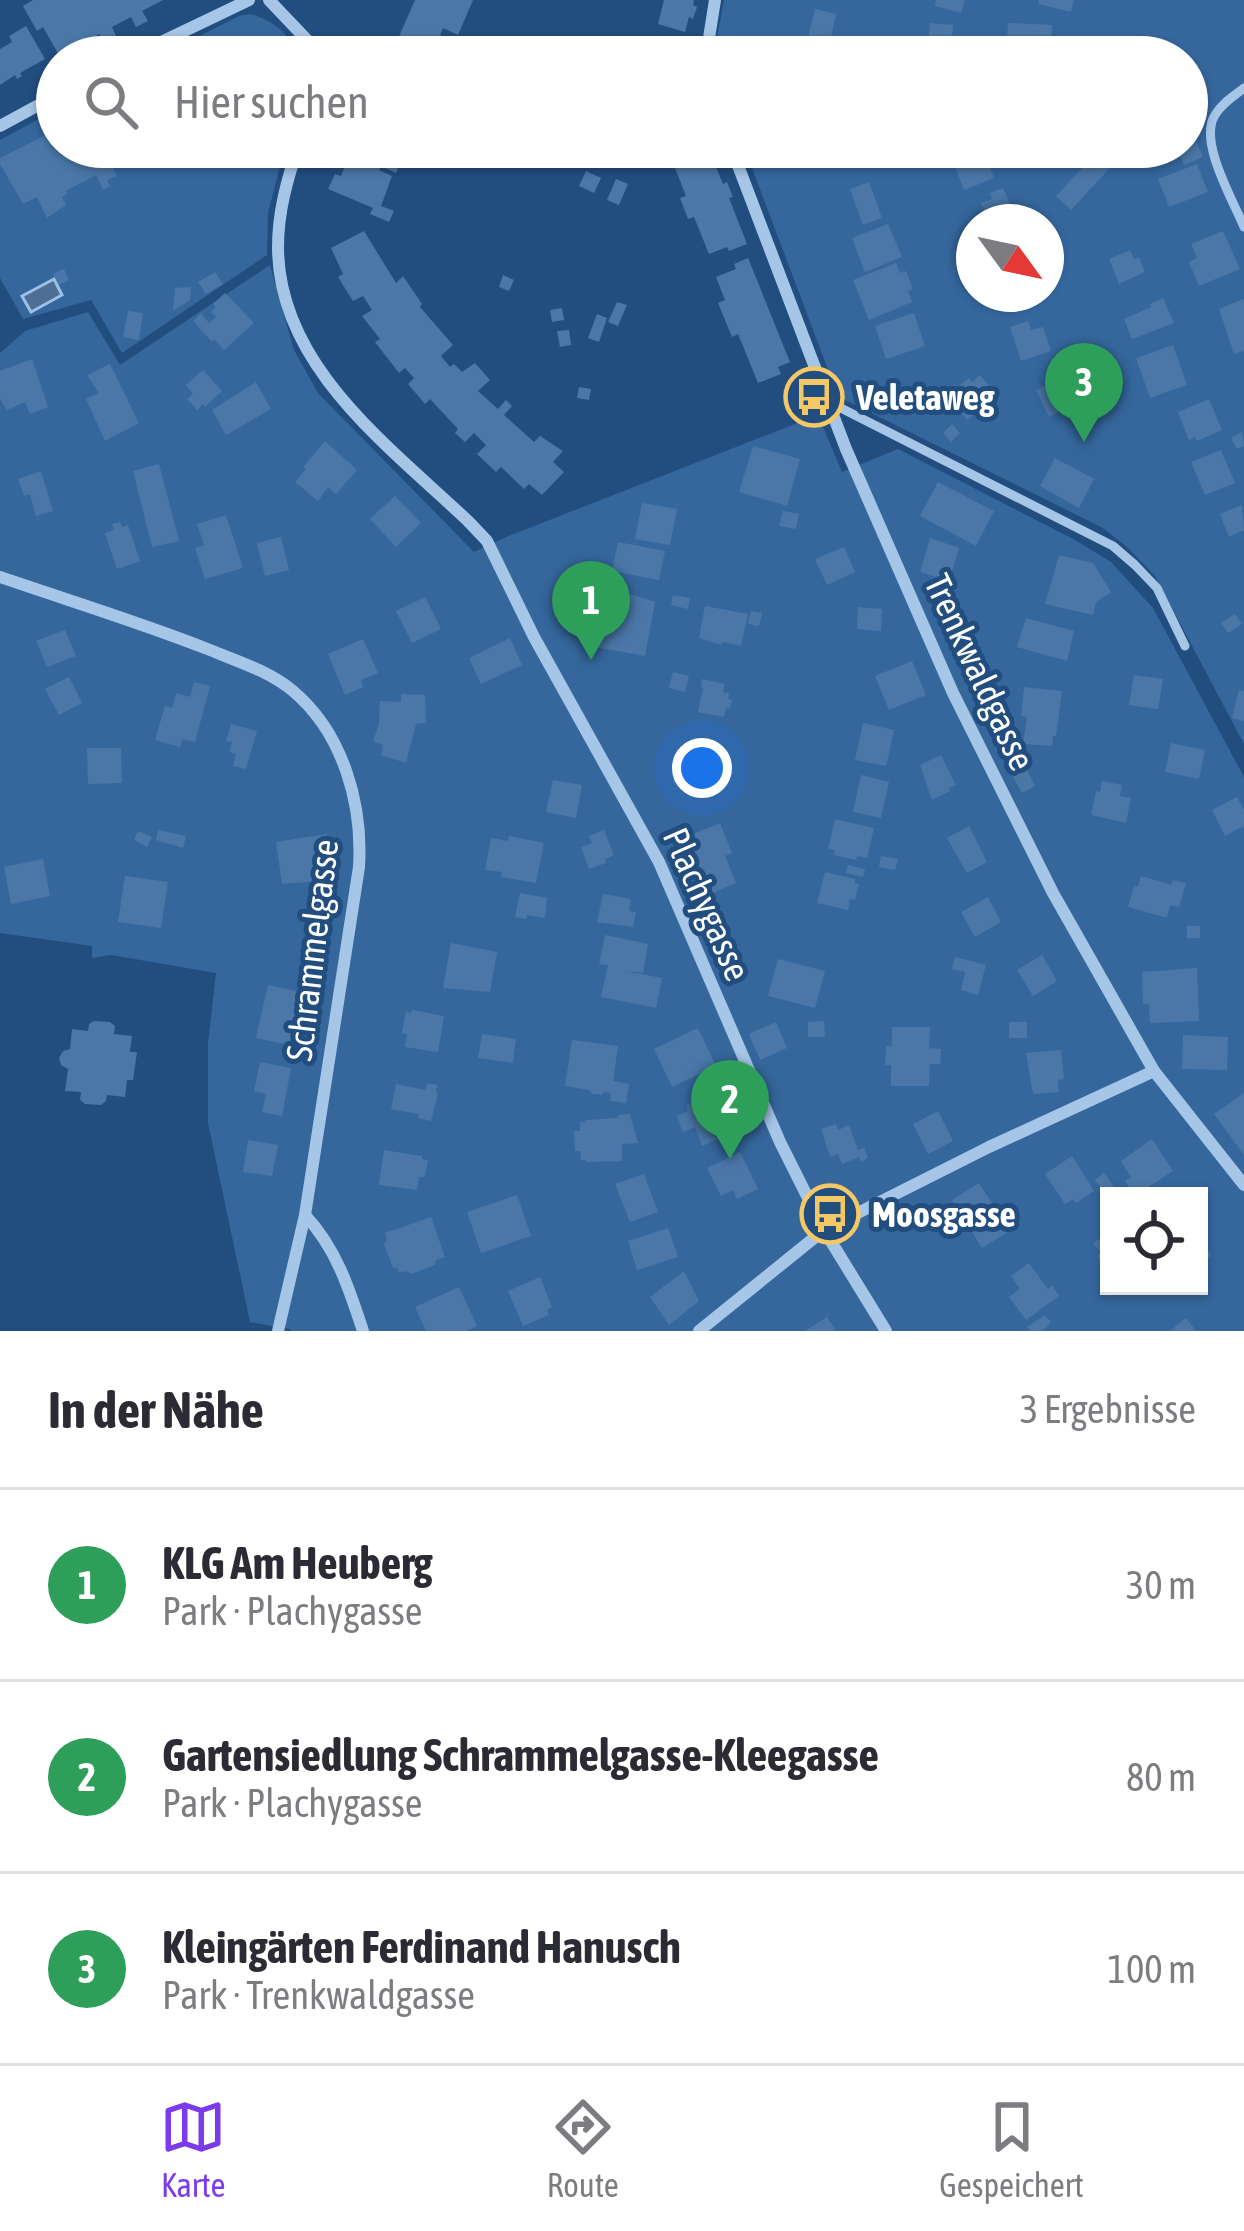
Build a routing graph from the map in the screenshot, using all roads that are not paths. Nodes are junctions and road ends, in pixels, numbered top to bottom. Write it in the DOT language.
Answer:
graph roads {
  1 [pos="249,0"];
  2 [pos="269,0"];
  3 [pos="715,0"];
  4 [pos="174,36"];
  5 [pos="303,36"];
  6 [pos="709,36"];
  7 [pos="1244,88"];
  8 [pos="36,106"];
  9 [pos="0,125"];
  10 [pos="291,168"];
  11 [pos="739,168"];
  12 [pos="1244,227"];
  13 [pos="829,402"];
  14 [pos="0,577"];
  15 [pos="1185,646"];
  16 [pos="1154,1071"];
  17 [pos="1244,1185"];
  18 [pos="305,1215"];
  19 [pos="824,1230"];
  20 [pos="278,1331"];
  21 [pos="363,1331"];
  22 [pos="699,1331"];
  23 [pos="886,1331"];
  1 -- 4 [label="street"];
  2 -- 5 [label="street"];
  3 -- 6 [label="street"];
  7 -- 12 [label="lane"];
  8 -- 9 [label="street"];
  10 -- 19 [label="street, Plachygasse"];
  11 -- 13 [label="street, Trenkwaldgasse"];
  13 -- 15 [label="lane"];
  13 -- 16 [label="street, Trenkwaldgasse"];
  14 -- 18 [label="street, Schrammelgasse"];
  16 -- 17 [label="street, Trenkwaldgasse"];
  16 -- 19 [label="street"];
  18 -- 20 [label="street, Schrammelgasse"];
  18 -- 21 [label="street"];
  19 -- 22 [label="street"];
  19 -- 23 [label="street, Plachygasse"];
}
